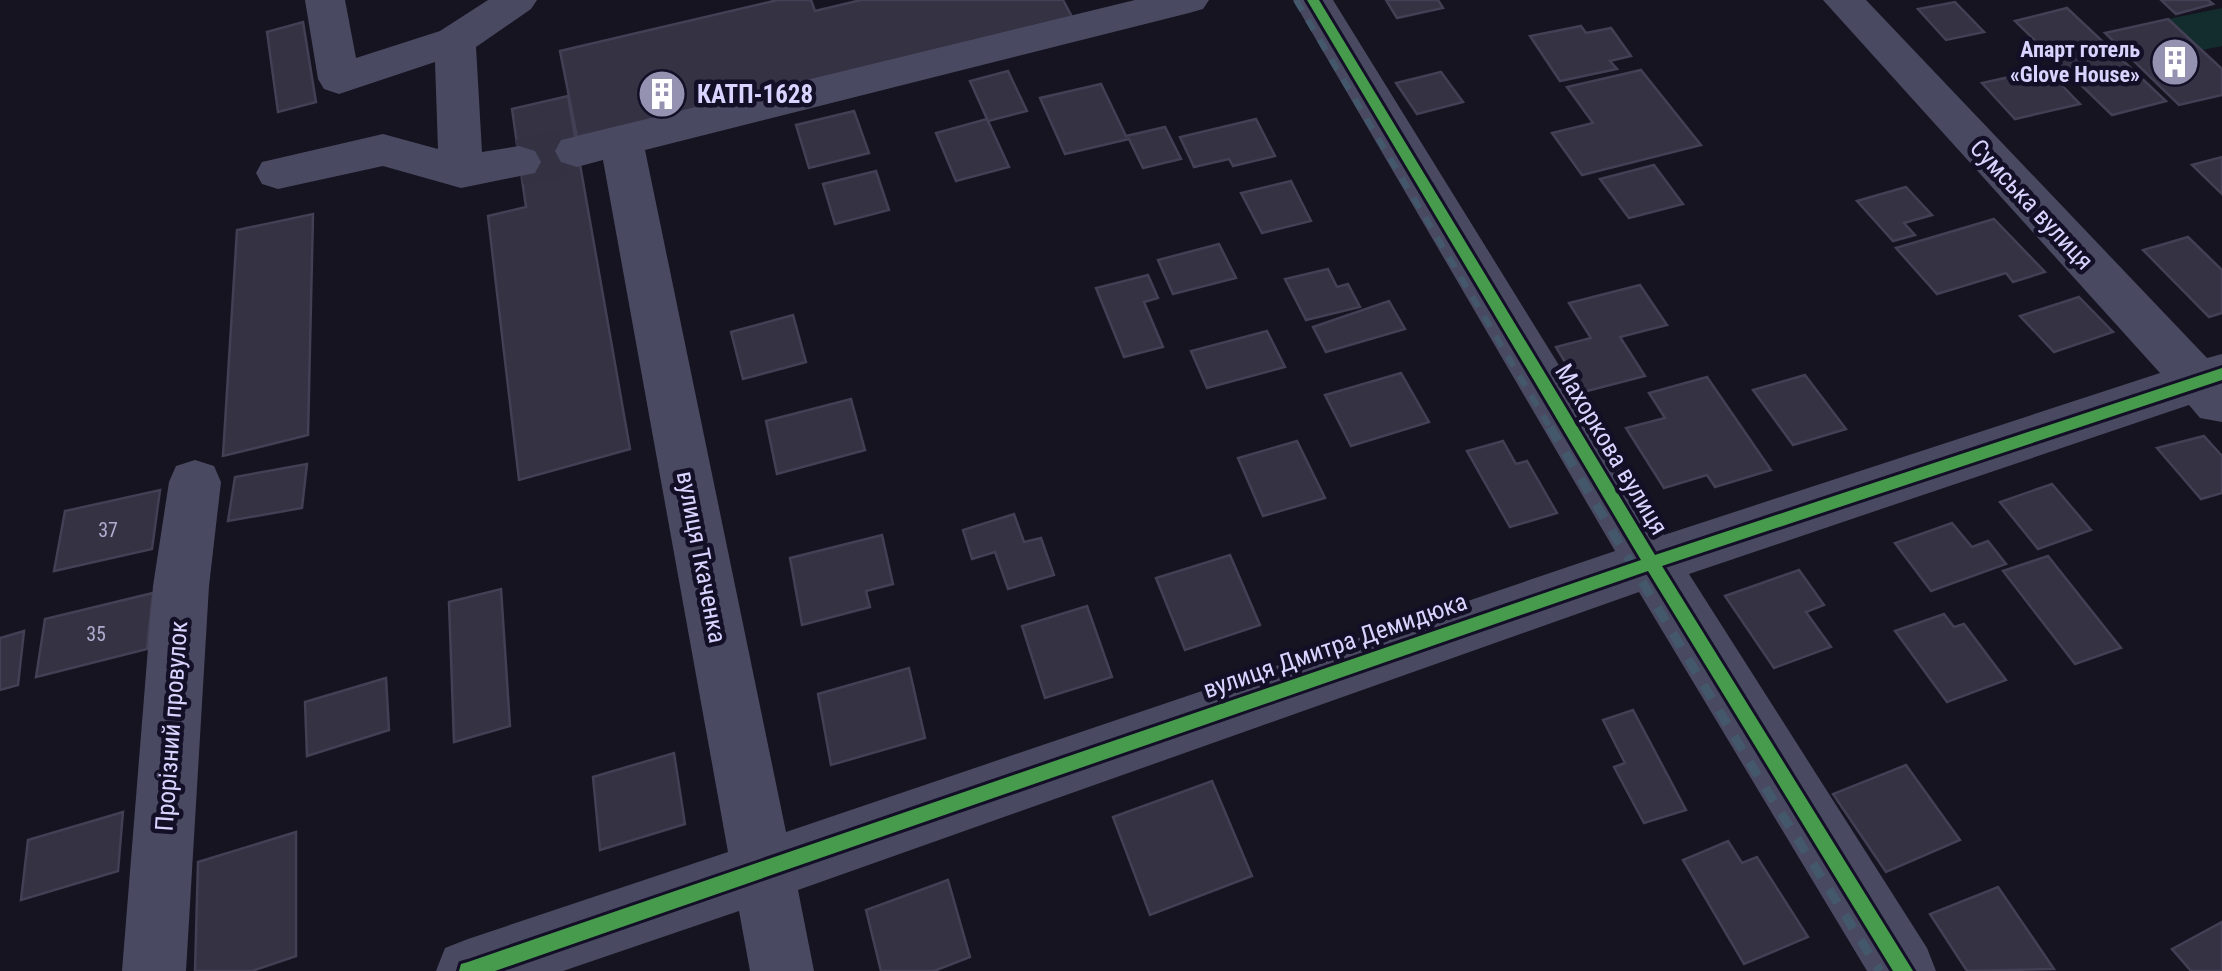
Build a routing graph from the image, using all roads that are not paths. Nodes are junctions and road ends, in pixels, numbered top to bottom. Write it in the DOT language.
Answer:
graph roads {
  1 [pos="326,0"];
  2 [pos="518,0"];
  3 [pos="1189,0"];
  4 [pos="1313,0"];
  5 [pos="1843,0"];
  6 [pos="456,40"];
  7 [pos="519,162"];
  8 [pos="460,172"];
  9 [pos="278,173"];
  10 [pos="2214,388"];
  11 [pos="195,482"];
  12 [pos="1650,561"];
  13 [pos="763,873"];
  14 [pos="154,971"];
  15 [pos="468,971"];
  16 [pos="782,971"];
  17 [pos="1904,971"];
  1 -- 6 [label="street"];
  2 -- 6 [label="street"];
  3 -- 13 [label="street, вулиця Ткаченка"];
  4 -- 12 [label="street, Махоркова вулиця"];
  5 -- 10 [label="street, Сумська вулиця"];
  6 -- 8 [label="street"];
  7 -- 8 [label="street"];
  8 -- 9 [label="street"];
  10 -- 12 [label="street, вулиця Дмитра Демидюка"];
  11 -- 14 [label="street, Прорізний провулок"];
  12 -- 13 [label="street, вулиця Дмитра Демидюка"];
  12 -- 17 [label="street, Махоркова вулиця"];
  13 -- 15 [label="street, вулиця Дмитра Демидюка"];
  13 -- 16 [label="street, вулиця Ткаченка"];
}
